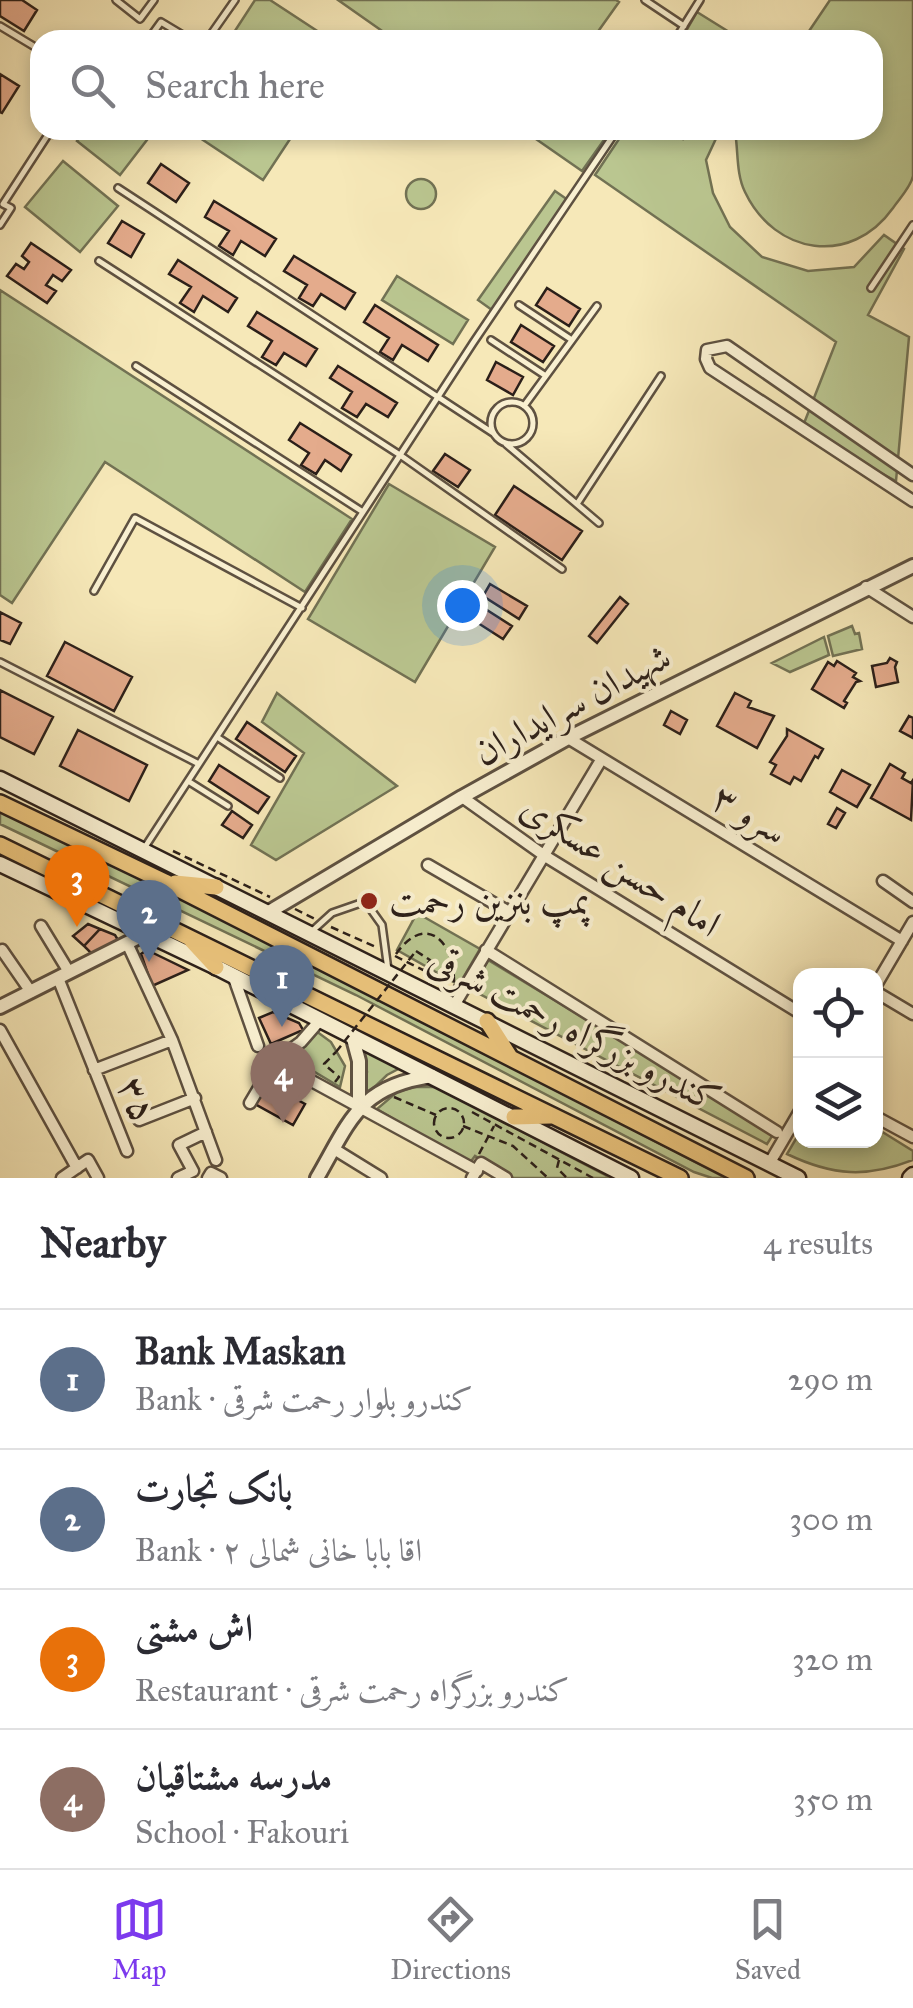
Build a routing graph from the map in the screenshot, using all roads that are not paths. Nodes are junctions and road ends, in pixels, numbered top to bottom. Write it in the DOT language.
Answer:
graph roads {
  1 [pos="116,0"];
  2 [pos="154,0"];
  3 [pos="235,0"];
  4 [pos="645,0"];
  5 [pos="700,0"];
  6 [pos="0,26"];
  7 [pos="684,26"];
  8 [pos="155,30"];
  9 [pos="174,30"];
  10 [pos="213,30"];
  11 [pos="681,30"];
  12 [pos="30,44"];
  13 [pos="44,140"];
  14 [pos="610,140"];
  15 [pos="118,188"];
  16 [pos="913,225"];
  17 [pos="0,226"];
  18 [pos="99,261"];
  19 [pos="871,288"];
  20 [pos="519,305"];
  21 [pos="597,306"];
  22 [pos="491,340"];
  23 [pos="572,340"];
  24 [pos="136,366"];
  25 [pos="546,376"];
  26 [pos="661,376"];
  27 [pos="787,388"];
  28 [pos="437,398"];
  29 [pos="524,406"];
  30 [pos="770,407"];
  31 [pos="493,432"];
  32 [pos="505,443"];
  33 [pos="400,455"];
  34 [pos="913,475"];
  35 [pos="913,502"];
  36 [pos="577,504"];
  37 [pos="363,512"];
  38 [pos="599,522"];
  39 [pos="913,566"];
  40 [pos="562,569"];
  41 [pos="866,587"];
  42 [pos="94,591"];
  43 [pos="302,608"];
  44 [pos="913,617"];
  45 [pos="0,662"];
  46 [pos="218,737"];
  47 [pos="568,738"];
  48 [pos="602,760"];
  49 [pos="199,764"];
  50 [pos="280,778"];
  51 [pos="0,779"];
  52 [pos="188,781"];
  53 [pos="462,796"];
  54 [pos="0,802"];
  55 [pos="228,806"];
  56 [pos="146,844"];
  57 [pos="0,845"];
  58 [pos="545,856"];
  59 [pos="428,866"];
  60 [pos="3,870"];
  61 [pos="883,881"];
  62 [pos="165,882"];
  63 [pos="216,886"];
  64 [pos="913,902"];
  65 [pos="358,904"];
  66 [pos="372,911"];
  67 [pos="269,912"];
  68 [pos="510,912"];
  69 [pos="913,922"];
  70 [pos="41,926"];
  71 [pos="316,928"];
  72 [pos="145,934"];
  73 [pos="186,935"];
  74 [pos="902,940"];
  75 [pos="127,943"];
  76 [pos="2,950"];
  77 [pos="486,950"];
  78 [pos="216,967"];
  79 [pos="389,973"];
  80 [pos="63,975"];
  81 [pos="233,975"];
  82 [pos="883,976"];
  83 [pos="32,992"];
  84 [pos="457,993"];
  85 [pos="883,994"];
  86 [pos="0,1006"];
  87 [pos="793,1009"];
  88 [pos="913,1014"];
  89 [pos="320,1020"];
  90 [pos="486,1020"];
  91 [pos="0,1030"];
  92 [pos="352,1035"];
  93 [pos="172,1040"];
  94 [pos="258,1046"];
  95 [pos="512,1060"];
  96 [pos="275,1061"];
  97 [pos="94,1070"];
  98 [pos="432,1076"];
  99 [pos="195,1098"];
  100 [pos="250,1103"];
  101 [pos="360,1106"];
  102 [pos="554,1116"];
  103 [pos="514,1118"];
  104 [pos="139,1120"];
  105 [pos="883,1121"];
  106 [pos="793,1123"];
  107 [pos="206,1132"];
  108 [pos="778,1132"];
  109 [pos="913,1137"];
  110 [pos="334,1149"];
  111 [pos="126,1151"];
  112 [pos="216,1160"];
  113 [pos="769,1164"];
  114 [pos="77,1168"];
  115 [pos="473,1172"];
  116 [pos="62,1178"];
  117 [pos="98,1178"];
  118 [pos="178,1178"];
  119 [pos="208,1178"];
  120 [pos="220,1178"];
  121 [pos="317,1178"];
  122 [pos="381,1178"];
  123 [pos="506,1178"];
  124 [pos="631,1178"];
  125 [pos="680,1178"];
  126 [pos="746,1178"];
  127 [pos="798,1178"];
  1 -- 2 [label="lane"];
  3 -- 10 [label="lane"];
  4 -- 7 [label="lane"];
  5 -- 7 [label="lane"];
  6 -- 12 [label="lane"];
  7 -- 11 [label="lane"];
  8 -- 9 [label="lane"];
  13 -- 17 [label="lane"];
  14 -- 28 [label="lane"];
  15 -- 28 [label="lane"];
  16 -- 19 [label="lane"];
  18 -- 33 [label="lane"];
  20 -- 23 [label="lane"];
  21 -- 23 [label="lane"];
  22 -- 25 [label="lane"];
  23 -- 25 [label="lane"];
  24 -- 37 [label="lane"];
  25 -- 29 [label="lane"];
  26 -- 36 [label="lane"];
  27 -- 30 [label="street"];
  27 -- 30 [label="street"];
  27 -- 34 [label="street"];
  28 -- 31 [label="lane"];
  28 -- 33 [label="lane"];
  29 -- 31 [label="lane"];
  29 -- 32 [label="lane"];
  30 -- 35 [label="street"];
  31 -- 32 [label="lane"];
  32 -- 36 [label="lane"];
  33 -- 37 [label="lane"];
  33 -- 40 [label="lane"];
  36 -- 38 [label="lane"];
  37 -- 43 [label="lane"];
  39 -- 41 [label="street, شهیدان سرایداران"];
  41 -- 44 [label="street"];
  41 -- 47 [label="street, شهیدان سرایداران"];
  42 -- 43 [label="lane"];
  43 -- 46 [label="lane"];
  45 -- 49 [label="lane"];
  46 -- 49 [label="lane"];
  46 -- 50 [label="lane"];
  47 -- 48 [label="street, سرو ۳"];
  47 -- 53 [label="street, شهیدان سرایداران"];
  48 -- 58 [label="street"];
  48 -- 74 [label="street, سرو ۳"];
  49 -- 52 [label="lane"];
  51 -- 56 [label="main road, کندرو بزرگراه رحمت شرقی"];
  52 -- 55 [label="lane"];
  52 -- 56 [label="lane"];
  53 -- 58 [label="street, امام حسن عسکری"];
  53 -- 67 [label="street, شهیدان سرایداران"];
  54 -- 62 [label="highway"];
  56 -- 63 [label="main road, کندرو بزرگراه رحمت شرقی"];
  57 -- 73 [label="highway"];
  58 -- 68 [label="street"];
  58 -- 87 [label="street, امام حسن عسکری"];
  59 -- 68 [label="street"];
  60 -- 72 [label="main road"];
  61 -- 64 [label="street"];
  62 -- 63 [label="highway"];
  62 -- 95 [label="highway"];
  63 -- 67 [label="main road, کندرو بزرگراه رحمت شرقی"];
  65 -- 71 [label="lane"];
  66 -- 79 [label="lane"];
  67 -- 71 [label="main road, کندرو بزرگراه رحمت شرقی"];
  68 -- 77 [label="street"];
  69 -- 74 [label="street"];
  70 -- 80 [label="street, ۳۵"];
  71 -- 79 [label="main road, کندرو بزرگراه رحمت شرقی"];
  72 -- 75 [label="street"];
  72 -- 78 [label="main road"];
  73 -- 78 [label="highway"];
  73 -- 102 [label="highway"];
  74 -- 82 [label="street"];
  75 -- 80 [label="street"];
  75 -- 93 [label="street"];
  76 -- 83 [label="street"];
  77 -- 84 [label="street"];
  77 -- 108 [label="street"];
  78 -- 81 [label="main road"];
  79 -- 84 [label="main road, کندرو بزرگراه رحمت شرقی"];
  80 -- 83 [label="street"];
  80 -- 97 [label="street, ۳۵"];
  81 -- 89 [label="main road"];
  81 -- 94 [label="street"];
  83 -- 86 [label="street"];
  84 -- 90 [label="main road, کندرو بزرگراه رحمت شرقی"];
  85 -- 88 [label="street"];
  89 -- 92 [label="main road"];
  89 -- 96 [label="street"];
  90 -- 95 [label="highway"];
  90 -- 113 [label="main road, کندرو بزرگراه رحمت شرقی"];
  91 -- 114 [label="street"];
  92 -- 98 [label="main road"];
  92 -- 101 [label="street"];
  93 -- 97 [label="street"];
  93 -- 99 [label="street"];
  95 -- 126 [label="highway"];
  96 -- 100 [label="street"];
  96 -- 101 [label="street"];
  97 -- 111 [label="street, ۳۵"];
  98 -- 101 [label="street"];
  98 -- 103 [label="main road"];
  99 -- 104 [label="street"];
  99 -- 107 [label="street"];
  101 -- 110 [label="street"];
  101 -- 115 [label="street"];
  102 -- 103 [label="highway"];
  102 -- 125 [label="highway"];
  103 -- 124 [label="main road"];
  105 -- 109 [label="street"];
  106 -- 113 [label="street"];
  107 -- 112 [label="street"];
  107 -- 118 [label="street"];
  110 -- 121 [label="street"];
  110 -- 122 [label="street"];
  113 -- 127 [label="main road, کندرو بزرگراه رحمت شرقی"];
  114 -- 116 [label="street"];
  114 -- 117 [label="street"];
  115 -- 123 [label="street"];
  119 -- 120 [label="street"];
}
